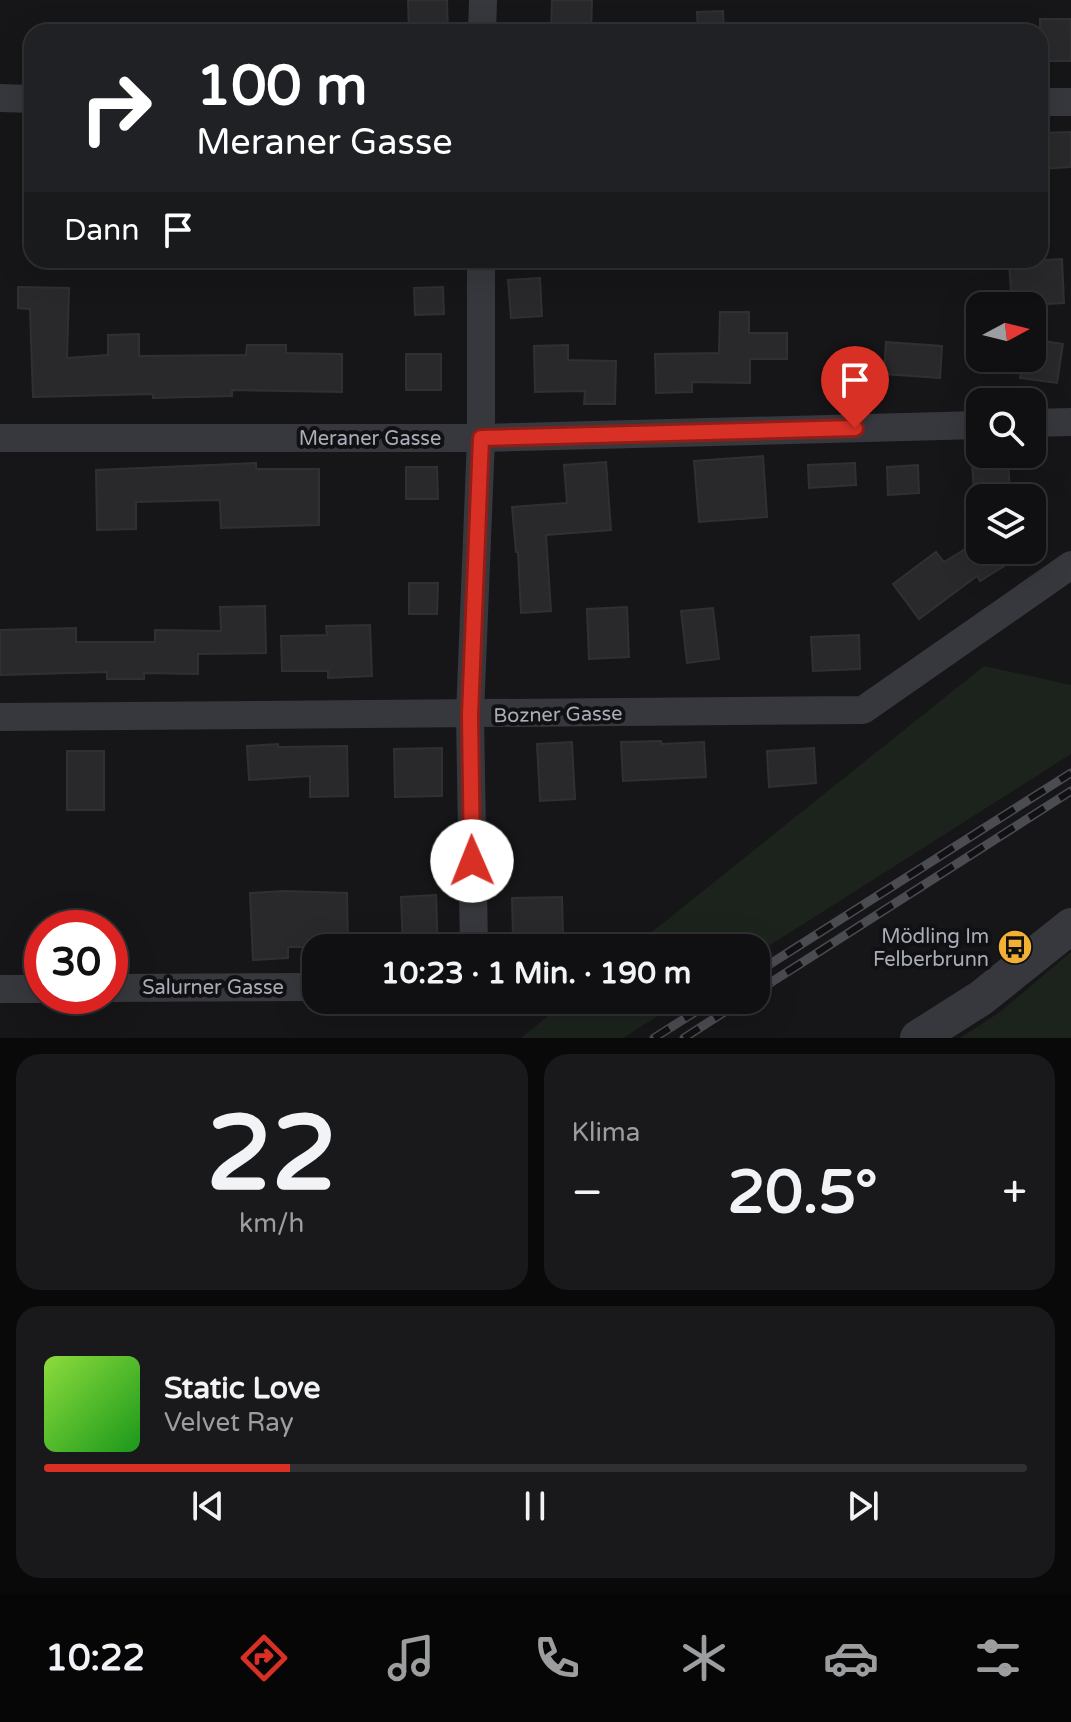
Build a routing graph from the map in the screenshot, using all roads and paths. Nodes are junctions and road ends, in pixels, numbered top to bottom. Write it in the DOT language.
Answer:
graph roads {
  1 [pos="483,0"];
  2 [pos="482,24"];
  3 [pos="0,98"];
  4 [pos="24,99"];
  5 [pos="1048,102"];
  6 [pos="1071,102"];
  7 [pos="481,268"];
  8 [pos="1071,422"];
  9 [pos="1046,423"];
  10 [pos="966,425"];
  11 [pos="0,438"];
  12 [pos="481,438"];
  13 [pos="1071,565"];
  14 [pos="470,715"];
  15 [pos="0,717"];
  16 [pos="1071,926"];
  17 [pos="474,934"];
  18 [pos="302,987"];
  19 [pos="128,988"];
  20 [pos="0,989"];
  21 [pos="24,989"];
  22 [pos="918,1038"];
  1 -- 2 [label="street"];
  3 -- 4 [label="street"];
  5 -- 6 [label="street"];
  7 -- 12 [label="street"];
  8 -- 9 [label="street"];
  10 -- 12 [label="street, Meraner Gasse"];
  11 -- 12 [label="street, Meraner Gasse"];
  12 -- 14 [label="street"];
  13 -- 14 [label="street, Bozner Gasse"];
  14 -- 15 [label="street, Bozner Gasse"];
  14 -- 17 [label="street"];
  16 -- 22 [label="street"];
  18 -- 19 [label="street, Salurner Gasse"];
  20 -- 21 [label="street"];
}
